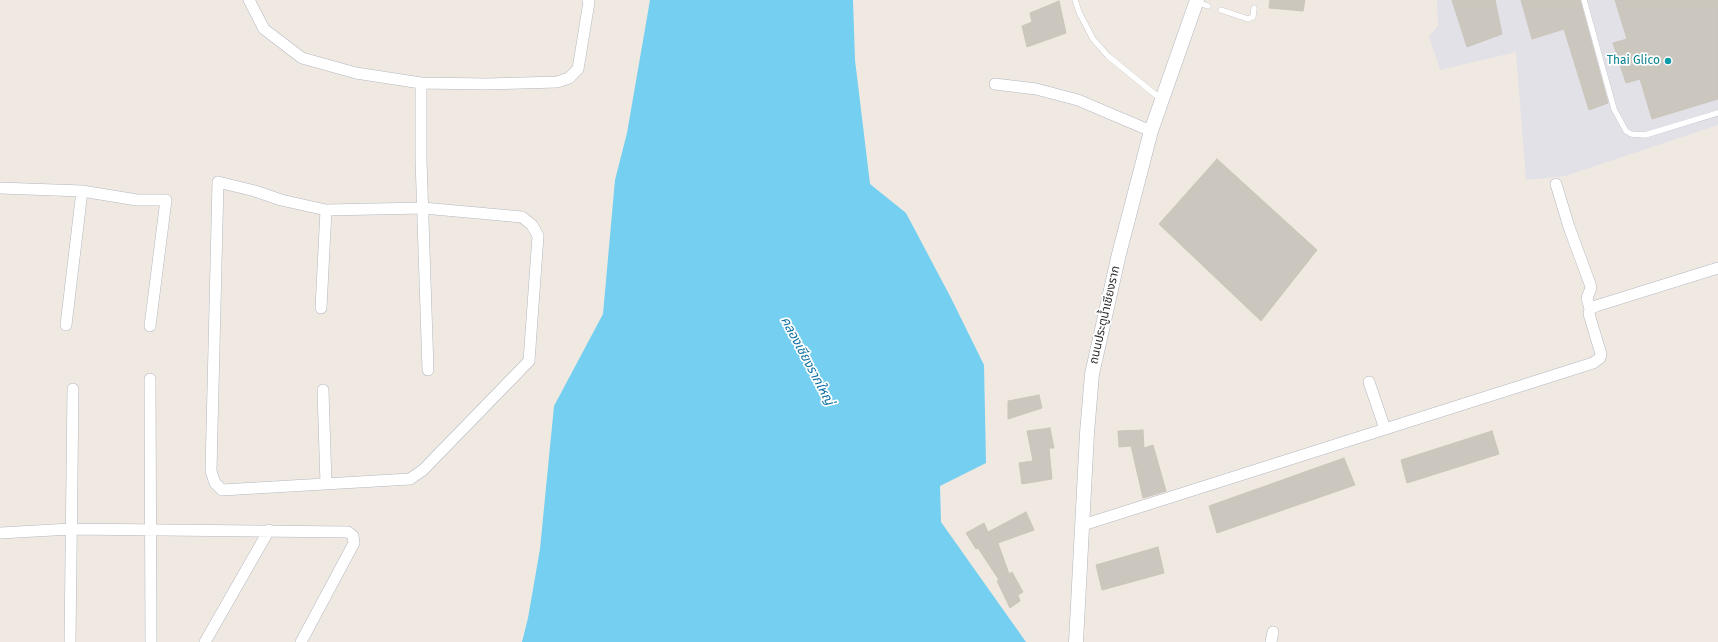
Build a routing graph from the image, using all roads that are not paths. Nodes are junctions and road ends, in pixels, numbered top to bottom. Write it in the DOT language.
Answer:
graph roads {
  1 [pos="248,0"];
  2 [pos="588,0"];
  3 [pos="1075,0"];
  4 [pos="1584,0"];
  5 [pos="1200,3"];
  6 [pos="1254,8"];
  7 [pos="1221,10"];
  8 [pos="421,83"];
  9 [pos="995,84"];
  10 [pos="1162,100"];
  11 [pos="1718,113"];
  12 [pos="1151,131"];
  13 [pos="1556,184"];
  14 [pos="0,188"];
  15 [pos="82,191"];
  16 [pos="423,208"];
  17 [pos="326,210"];
  18 [pos="1718,268"];
  19 [pos="321,308"];
  20 [pos="1590,309"];
  21 [pos="66,325"];
  22 [pos="150,326"];
  23 [pos="428,370"];
  24 [pos="150,379"];
  25 [pos="1369,382"];
  26 [pos="73,389"];
  27 [pos="323,390"];
  28 [pos="1385,429"];
  29 [pos="326,484"];
  30 [pos="1083,525"];
  31 [pos="71,529"];
  32 [pos="151,529"];
  33 [pos="269,530"];
  34 [pos="0,533"];
  35 [pos="70,642"];
  36 [pos="151,642"];
  37 [pos="205,642"];
  38 [pos="301,642"];
  39 [pos="1076,642"];
  1 -- 8 [label="street"];
  2 -- 8 [label="street"];
  3 -- 10 [label="lane"];
  4 -- 11 [label="lane"];
  5 -- 10 [label="street, ถนนประตูน้ำเชียงราก"];
  6 -- 7 [label="lane"];
  8 -- 16 [label="street"];
  9 -- 12 [label="street"];
  10 -- 12 [label="street, ถนนประตูน้ำเชียงราก"];
  12 -- 30 [label="street, ถนนประตูน้ำเชียงราก"];
  13 -- 20 [label="street"];
  14 -- 15 [label="street"];
  15 -- 21 [label="street"];
  15 -- 22 [label="street"];
  16 -- 17 [label="street"];
  16 -- 23 [label="street"];
  16 -- 29 [label="street"];
  17 -- 19 [label="street"];
  17 -- 29 [label="street"];
  18 -- 20 [label="street"];
  20 -- 28 [label="street"];
  24 -- 32 [label="street"];
  25 -- 28 [label="street"];
  26 -- 31 [label="street"];
  27 -- 29 [label="street"];
  28 -- 30 [label="street"];
  30 -- 39 [label="street, ถนนประตูน้ำเชียงราก"];
  31 -- 32 [label="street"];
  31 -- 34 [label="street"];
  31 -- 35 [label="street"];
  32 -- 33 [label="street"];
  32 -- 36 [label="street"];
  33 -- 37 [label="street"];
  33 -- 38 [label="street"];
}
